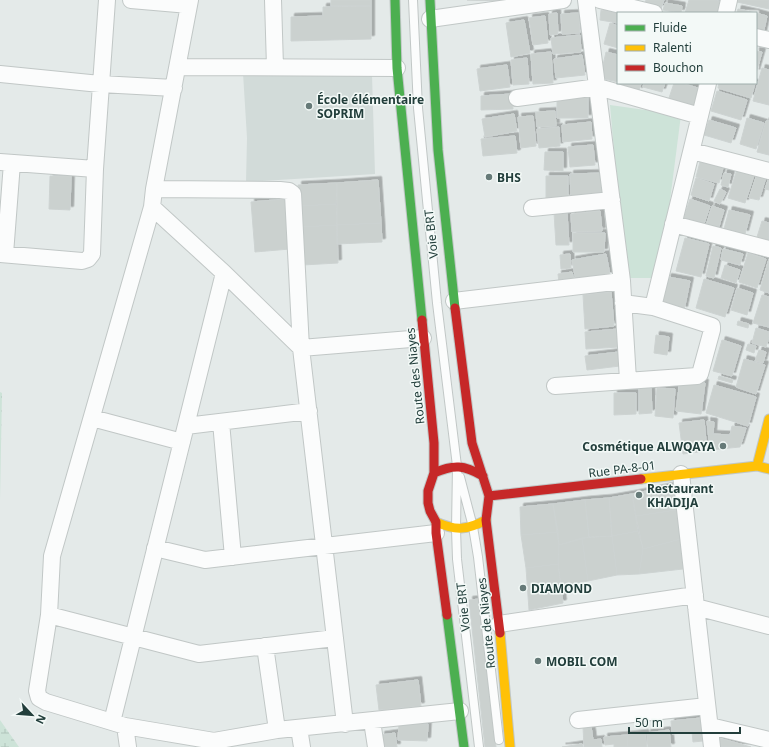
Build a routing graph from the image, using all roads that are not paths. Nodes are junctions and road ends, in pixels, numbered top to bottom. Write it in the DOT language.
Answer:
graph roads {
  1 [pos="107,0"];
  2 [pos="131,0"];
  3 [pos="273,0"];
  4 [pos="396,0"];
  5 [pos="413,0"];
  6 [pos="430,0"];
  7 [pos="563,0"];
  8 [pos="586,0"];
  9 [pos="600,0"];
  10 [pos="729,0"];
  11 [pos="190,2"];
  12 [pos="650,12"];
  13 [pos="726,12"];
  14 [pos="430,19"];
  15 [pos="757,37"];
  16 [pos="769,40"];
  17 [pos="178,67"];
  18 [pos="275,67"];
  19 [pos="397,68"];
  20 [pos="0,74"];
  21 [pos="100,84"];
  22 [pos="708,84"];
  23 [pos="598,87"];
  24 [pos="174,88"];
  25 [pos="517,98"];
  26 [pos="700,116"];
  27 [pos="692,151"];
  28 [pos="6,162"];
  29 [pos="95,169"];
  30 [pos="769,171"];
  31 [pos="154,189"];
  32 [pos="612,200"];
  33 [pos="152,207"];
  34 [pos="532,208"];
  35 [pos="673,224"];
  36 [pos="769,249"];
  37 [pos="3,254"];
  38 [pos="224,273"];
  39 [pos="622,281"];
  40 [pos="454,301"];
  41 [pos="623,303"];
  42 [pos="653,307"];
  43 [pos="423,338"];
  44 [pos="301,348"];
  45 [pos="628,380"];
  46 [pos="554,386"];
  47 [pos="309,411"];
  48 [pos="92,418"];
  49 [pos="769,419"];
  50 [pos="221,422"];
  51 [pos="184,434"];
  52 [pos="457,466"];
  53 [pos="757,466"];
  54 [pos="769,469"];
  55 [pos="434,473"];
  56 [pos="681,474"];
  57 [pos="483,476"];
  58 [pos="489,496"];
  59 [pos="486,520"];
  60 [pos="473,527"];
  61 [pos="436,528"];
  62 [pos="456,529"];
  63 [pos="324,546"];
  64 [pos="155,548"];
  65 [pos="233,557"];
  66 [pos="696,601"];
  67 [pos="49,615"];
  68 [pos="499,624"];
  69 [pos="769,626"];
  70 [pos="133,636"];
  71 [pos="335,638"];
  72 [pos="265,646"];
  73 [pos="707,706"];
  74 [pos="460,711"];
  75 [pos="578,720"];
  76 [pos="372,721"];
  77 [pos="118,724"];
  78 [pos="345,724"];
  79 [pos="710,726"];
  80 [pos="299,728"];
  81 [pos="277,730"];
  82 [pos="769,740"];
  83 [pos="214,744"];
  84 [pos="128,747"];
  85 [pos="302,747"];
  86 [pos="376,747"];
  87 [pos="464,747"];
  88 [pos="478,747"];
  89 [pos="499,747"];
  90 [pos="510,747"];
  91 [pos="712,747"];
  1 -- 21 [label="street"];
  2 -- 11 [label="street"];
  3 -- 18 [label="street"];
  4 -- 19 [label="main road, Route des Niayes"];
  5 -- 52 [label="lane, Voie BRT"];
  6 -- 14 [label="main road"];
  7 -- 14 [label="street"];
  8 -- 23 [label="street"];
  9 -- 12 [label="street"];
  10 -- 13 [label="street"];
  11 -- 17 [label="street"];
  14 -- 40 [label="main road"];
  15 -- 16 [label="street"];
  17 -- 18 [label="street"];
  17 -- 24 [label="street"];
  18 -- 19 [label="street"];
  19 -- 43 [label="main road, Route des Niayes"];
  20 -- 21 [label="street"];
  21 -- 24 [label="street"];
  21 -- 29 [label="street"];
  22 -- 26 [label="street"];
  23 -- 25 [label="street"];
  23 -- 26 [label="street"];
  23 -- 32 [label="street"];
  24 -- 31 [label="street"];
  26 -- 27 [label="street"];
  27 -- 30 [label="street"];
  27 -- 35 [label="street"];
  28 -- 29 [label="street"];
  28 -- 37 [label="street"];
  29 -- 37 [label="street"];
  31 -- 33 [label="street"];
  31 -- 44 [label="street"];
  32 -- 34 [label="street"];
  32 -- 39 [label="street"];
  33 -- 38 [label="street"];
  33 -- 48 [label="street"];
  35 -- 36 [label="street"];
  35 -- 42 [label="street"];
  38 -- 44 [label="street"];
  38 -- 51 [label="street"];
  39 -- 40 [label="street"];
  39 -- 41 [label="street"];
  40 -- 57 [label="main road"];
  41 -- 42 [label="street"];
  41 -- 45 [label="street"];
  42 -- 45 [label="street"];
  43 -- 44 [label="street"];
  43 -- 55 [label="main road, Route des Niayes"];
  44 -- 47 [label="street"];
  45 -- 46 [label="street"];
  47 -- 50 [label="street"];
  47 -- 63 [label="street"];
  48 -- 51 [label="street"];
  48 -- 67 [label="street"];
  49 -- 53 [label="main road"];
  50 -- 51 [label="street"];
  50 -- 65 [label="street"];
  51 -- 64 [label="street"];
  52 -- 55 [label="main road"];
  52 -- 57 [label="main road"];
  52 -- 60 [label="lane, Voie BRT"];
  52 -- 62 [label="lane, Voie BRT"];
  53 -- 54 [label="main road"];
  53 -- 56 [label="main road, Rue PA-8-01"];
  55 -- 61 [label="main road, Route des Niayes"];
  56 -- 58 [label="main road, Rue PA-8-01"];
  56 -- 66 [label="street"];
  57 -- 58 [label="main road"];
  58 -- 59 [label="main road, Route de Niayes"];
  59 -- 60 [label="main road"];
  59 -- 68 [label="main road, Route de Niayes"];
  60 -- 62 [label="main road"];
  60 -- 89 [label="lane, Voie BRT"];
  61 -- 62 [label="main road"];
  61 -- 63 [label="street"];
  61 -- 74 [label="main road, Route des Niayes"];
  62 -- 88 [label="lane, Voie BRT"];
  63 -- 65 [label="street"];
  63 -- 71 [label="street"];
  64 -- 65 [label="street"];
  64 -- 70 [label="street"];
  66 -- 68 [label="street"];
  66 -- 69 [label="street"];
  66 -- 73 [label="street"];
  67 -- 70 [label="street"];
  67 -- 77 [label="street"];
  68 -- 90 [label="main road, Route de Niayes"];
  70 -- 72 [label="street"];
  70 -- 77 [label="street"];
  71 -- 72 [label="street"];
  71 -- 78 [label="street"];
  72 -- 81 [label="street"];
  73 -- 75 [label="street"];
  73 -- 79 [label="street"];
  74 -- 76 [label="street"];
  74 -- 87 [label="main road, Route des Niayes"];
  76 -- 78 [label="street"];
  76 -- 86 [label="street"];
  77 -- 83 [label="street"];
  77 -- 84 [label="street"];
  78 -- 80 [label="street"];
  79 -- 82 [label="street"];
  79 -- 91 [label="street"];
  80 -- 81 [label="street"];
  80 -- 85 [label="street"];
  81 -- 83 [label="street"];
}
